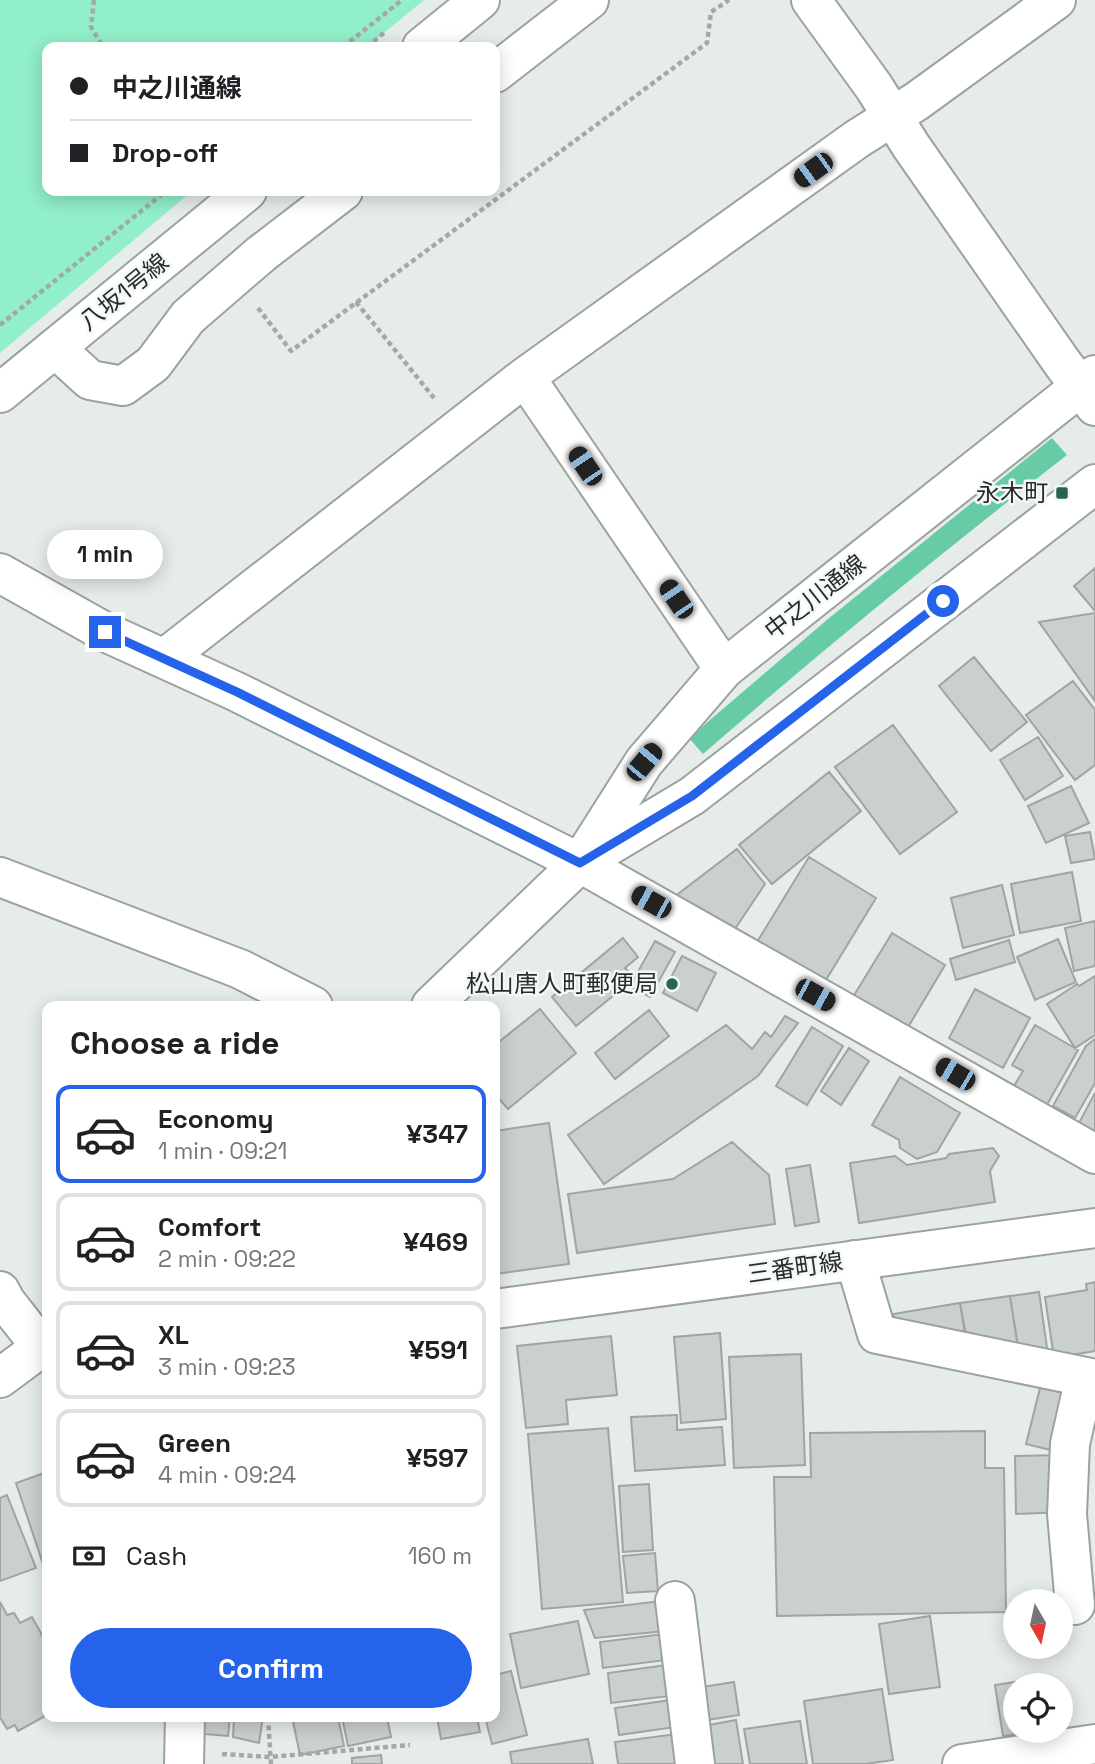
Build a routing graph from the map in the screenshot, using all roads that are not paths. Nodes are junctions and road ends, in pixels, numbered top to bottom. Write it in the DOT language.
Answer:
graph roads {
  1 [pos="480,0"];
  2 [pos="589,0"];
  3 [pos="811,0"];
  4 [pos="1056,0"];
  5 [pos="428,42"];
  6 [pos="500,69"];
  7 [pos="892,116"];
  8 [pos="241,196"];
  9 [pos="336,196"];
  10 [pos="55,348"];
  11 [pos="525,377"];
  12 [pos="1090,389"];
  13 [pos="0,393"];
  14 [pos="1095,484"];
  15 [pos="0,572"];
  16 [pos="165,659"];
  17 [pos="724,669"];
  18 [pos="580,863"];
  19 [pos="0,877"];
  20 [pos="303,1001"];
  21 [pos="436,1001"];
  22 [pos="1095,1154"];
  23 [pos="1095,1228"];
  24 [pos="855,1260"];
  25 [pos="0,1291"];
  26 [pos="500,1308"];
  27 [pos="42,1343"];
  28 [pos="42,1348"];
  29 [pos="0,1378"];
  30 [pos="1090,1378"];
  31 [pos="675,1601"];
  32 [pos="1075,1605"];
  33 [pos="1095,1744"];
  34 [pos="695,1764"];
  35 [pos="962,1764"];
  1 -- 5 [label="street"];
  2 -- 6 [label="street"];
  3 -- 7 [label="street"];
  4 -- 7 [label="street"];
  7 -- 11 [label="street"];
  7 -- 12 [label="street"];
  8 -- 10 [label="street, 八坂1号線"];
  9 -- 10 [label="street"];
  10 -- 13 [label="street, 八坂1号線"];
  11 -- 16 [label="street"];
  11 -- 17 [label="street"];
  12 -- 17 [label="street, 中之川通線"];
  14 -- 18 [label="street, 中之川通線"];
  15 -- 16 [label="street"];
  16 -- 18 [label="street"];
  17 -- 18 [label="street, 中之川通線"];
  18 -- 21 [label="street, 中之川通線"];
  18 -- 22 [label="street"];
  19 -- 20 [label="street"];
  23 -- 24 [label="street, 三番町線"];
  24 -- 26 [label="street, 三番町線"];
  24 -- 30 [label="street"];
  25 -- 27 [label="street"];
  28 -- 29 [label="street"];
  30 -- 32 [label="street"];
  31 -- 34 [label="street"];
  33 -- 35 [label="street"];
}
